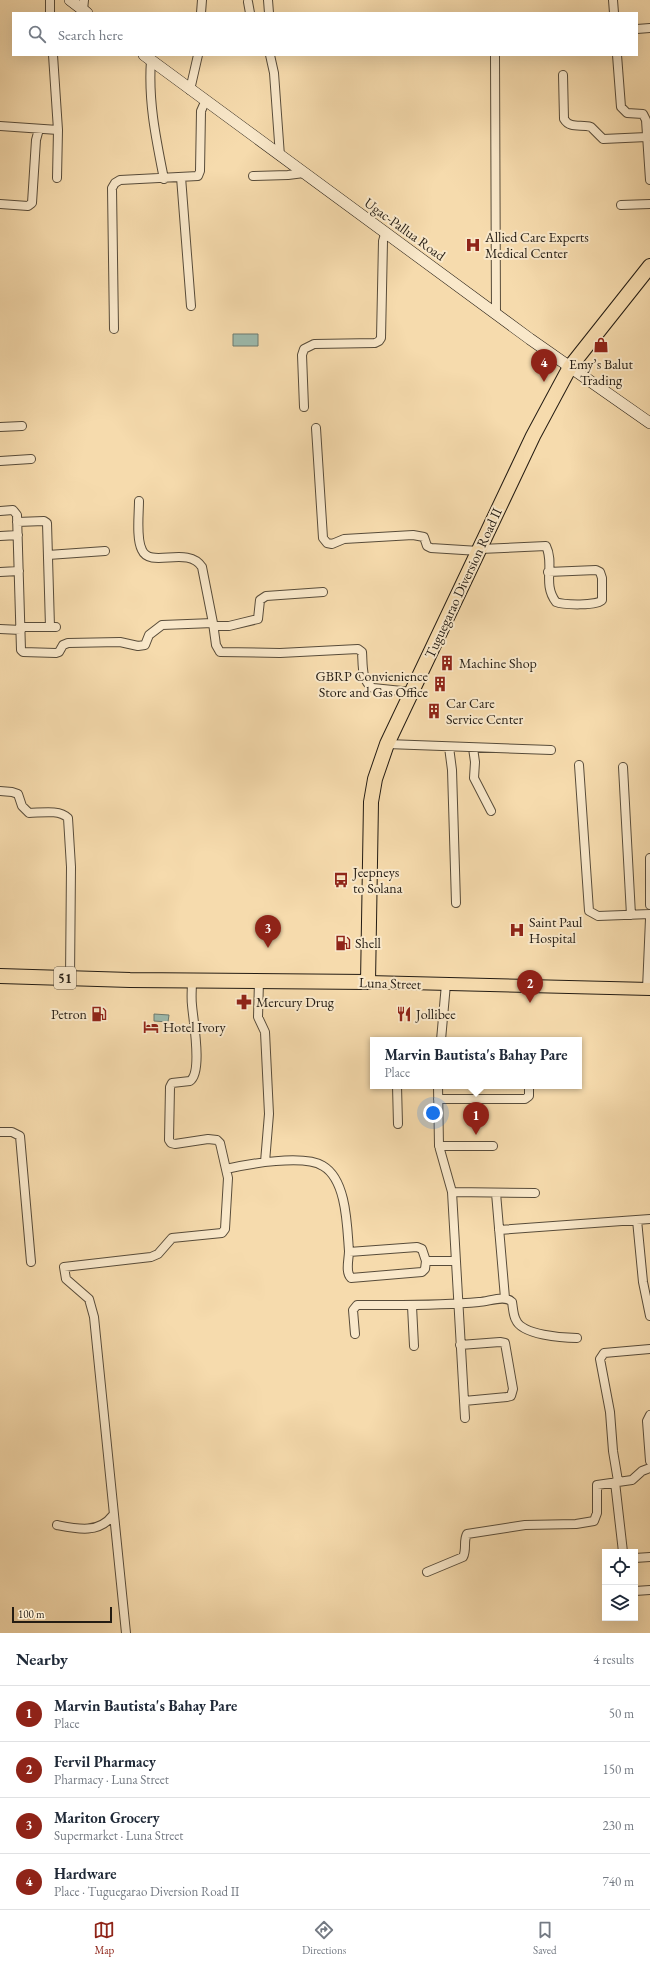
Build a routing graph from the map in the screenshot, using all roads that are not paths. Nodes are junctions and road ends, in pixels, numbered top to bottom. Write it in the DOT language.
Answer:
graph roads {
  1 [pos="50,0"];
  2 [pos="70,0"];
  3 [pos="202,0"];
  4 [pos="268,0"];
  5 [pos="613,0"];
  6 [pos="248,2"];
  7 [pos="85,8"];
  8 [pos="50,12"];
  9 [pos="201,12"];
  10 [pos="250,12"];
  11 [pos="269,12"];
  12 [pos="614,12"];
  13 [pos="650,28"];
  14 [pos="638,29"];
  15 [pos="53,56"];
  16 [pos="198,56"];
  17 [pos="270,56"];
  18 [pos="495,56"];
  19 [pos="617,56"];
  20 [pos="148,58"];
  21 [pos="563,75"];
  22 [pos="190,90"];
  23 [pos="205,102"];
  24 [pos="0,126"];
  25 [pos="39,129"];
  26 [pos="58,130"];
  27 [pos="647,137"];
  28 [pos="280,156"];
  29 [pos="304,173"];
  30 [pos="253,176"];
  31 [pos="181,177"];
  32 [pos="57,178"];
  33 [pos="164,179"];
  34 [pos="650,180"];
  35 [pos="0,204"];
  36 [pos="650,204"];
  37 [pos="622,205"];
  38 [pos="385,234"];
  39 [pos="650,266"];
  40 [pos="191,306"];
  41 [pos="496,314"];
  42 [pos="114,329"];
  43 [pos="570,367"];
  44 [pos="304,406"];
  45 [pos="650,423"];
  46 [pos="22,426"];
  47 [pos="0,427"];
  48 [pos="316,428"];
  49 [pos="32,459"];
  50 [pos="0,461"];
  51 [pos="139,501"];
  52 [pos="0,511"];
  53 [pos="17,522"];
  54 [pos="18,535"];
  55 [pos="0,536"];
  56 [pos="479,550"];
  57 [pos="104,551"];
  58 [pos="48,555"];
  59 [pos="19,571"];
  60 [pos="0,572"];
  61 [pos="548,572"];
  62 [pos="323,592"];
  63 [pos="214,624"];
  64 [pos="0,629"];
  65 [pos="21,629"];
  66 [pos="412,692"];
  67 [pos="387,744"];
  68 [pos="449,747"];
  69 [pos="473,748"];
  70 [pos="551,750"];
  71 [pos="579,765"];
  72 [pos="623,767"];
  73 [pos="0,791"];
  74 [pos="491,811"];
  75 [pos="650,858"];
  76 [pos="456,903"];
  77 [pos="650,906"];
  78 [pos="650,914"];
  79 [pos="632,915"];
  80 [pos="650,918"];
  81 [pos="0,976"];
  82 [pos="70,978"];
  83 [pos="192,981"];
  84 [pos="259,981"];
  85 [pos="368,982"];
  86 [pos="446,984"];
  87 [pos="649,989"];
  88 [pos="441,1037"];
  89 [pos="398,1089"];
  90 [pos="438,1089"];
  91 [pos="529,1089"];
  92 [pos="438,1099"];
  93 [pos="398,1124"];
  94 [pos="0,1132"];
  95 [pos="439,1146"];
  96 [pos="494,1146"];
  97 [pos="264,1162"];
  98 [pos="226,1169"];
  99 [pos="452,1192"];
  100 [pos="496,1193"];
  101 [pos="535,1193"];
  102 [pos="650,1219"];
  103 [pos="637,1220"];
  104 [pos="499,1230"];
  105 [pos="349,1252"];
  106 [pos="426,1261"];
  107 [pos="456,1261"];
  108 [pos="31,1262"];
  109 [pos="505,1298"];
  110 [pos="458,1304"];
  111 [pos="412,1306"];
  112 [pos="650,1316"];
  113 [pos="354,1334"];
  114 [pos="577,1338"];
  115 [pos="460,1345"];
  116 [pos="414,1346"];
  117 [pos="650,1349"];
  118 [pos="464,1401"];
  119 [pos="650,1415"];
  120 [pos="465,1418"];
  121 [pos="650,1461"];
  122 [pos="650,1468"];
  123 [pos="616,1482"];
  124 [pos="113,1515"];
  125 [pos="56,1525"];
  126 [pos="623,1549"];
  127 [pos="650,1557"];
  128 [pos="638,1558"];
  129 [pos="427,1572"];
  130 [pos="650,1590"];
  131 [pos="638,1591"];
  132 [pos="126,1633"];
  1 -- 8 [label="street"];
  2 -- 7 [label="street"];
  3 -- 9 [label="street"];
  4 -- 11 [label="street"];
  5 -- 12 [label="street"];
  6 -- 10 [label="street"];
  13 -- 14 [label="street"];
  15 -- 26 [label="street"];
  16 -- 22 [label="street"];
  17 -- 28 [label="street"];
  18 -- 41 [label="street"];
  19 -- 27 [label="street"];
  20 -- 22 [label="street, Ugac-Pallua Road"];
  20 -- 33 [label="street"];
  21 -- 27 [label="street"];
  22 -- 23 [label="street, Ugac-Pallua Road"];
  23 -- 28 [label="street, Ugac-Pallua Road"];
  23 -- 31 [label="street"];
  24 -- 25 [label="street"];
  25 -- 26 [label="street"];
  25 -- 35 [label="street"];
  26 -- 32 [label="street"];
  27 -- 34 [label="street"];
  28 -- 29 [label="street, Ugac-Pallua Road"];
  29 -- 30 [label="street"];
  29 -- 38 [label="street, Ugac-Pallua Road"];
  31 -- 33 [label="street"];
  31 -- 40 [label="street"];
  33 -- 42 [label="street"];
  36 -- 37 [label="street"];
  38 -- 41 [label="street, Ugac-Pallua Road"];
  38 -- 44 [label="street"];
  39 -- 43 [label="highway, Tuguegarao Diversion Road Ⅱ"];
  41 -- 43 [label="street, Ugac-Pallua Road"];
  43 -- 45 [label="street, Ugac-Pallua Road"];
  43 -- 56 [label="highway, Tuguegarao Diversion Road Ⅱ"];
  46 -- 47 [label="street"];
  48 -- 56 [label="street"];
  49 -- 50 [label="street"];
  51 -- 63 [label="street"];
  52 -- 53 [label="street"];
  53 -- 54 [label="street"];
  53 -- 58 [label="street"];
  54 -- 55 [label="street"];
  54 -- 59 [label="street"];
  56 -- 61 [label="street"];
  56 -- 66 [label="highway, Tuguegarao Diversion Road Ⅱ"];
  57 -- 58 [label="street"];
  58 -- 65 [label="street"];
  59 -- 60 [label="street"];
  59 -- 65 [label="street"];
  61 -- 61 [label="street"];
  62 -- 63 [label="street"];
  63 -- 65 [label="street"];
  63 -- 66 [label="street"];
  64 -- 65 [label="street"];
  66 -- 67 [label="highway, Tuguegarao Diversion Road Ⅱ"];
  67 -- 68 [label="street"];
  67 -- 85 [label="highway, Tuguegarao Diversion Road Ⅱ"];
  68 -- 69 [label="street"];
  68 -- 76 [label="street"];
  69 -- 70 [label="street"];
  69 -- 74 [label="street"];
  71 -- 79 [label="street"];
  72 -- 79 [label="street"];
  73 -- 82 [label="street"];
  75 -- 77 [label="street"];
  78 -- 79 [label="street"];
  80 -- 87 [label="street"];
  81 -- 82 [label="highway, 51"];
  82 -- 83 [label="highway, Luna Street / 51"];
  83 -- 84 [label="highway, Luna Street / 51"];
  83 -- 98 [label="street"];
  84 -- 85 [label="highway, Luna Street / 51"];
  84 -- 97 [label="street"];
  85 -- 86 [label="main road, Luna Street / 51"];
  86 -- 87 [label="main road, Luna Street / 51"];
  86 -- 88 [label="street"];
  89 -- 93 [label="street"];
  90 -- 92 [label="street"];
  91 -- 92 [label="street"];
  92 -- 95 [label="street"];
  94 -- 108 [label="street"];
  95 -- 96 [label="street"];
  95 -- 99 [label="street"];
  97 -- 98 [label="street"];
  97 -- 105 [label="street"];
  98 -- 124 [label="street"];
  99 -- 100 [label="street"];
  99 -- 107 [label="street"];
  100 -- 101 [label="street"];
  100 -- 104 [label="street"];
  102 -- 103 [label="street"];
  103 -- 104 [label="street"];
  103 -- 112 [label="street"];
  104 -- 109 [label="street"];
  105 -- 106 [label="street"];
  105 -- 106 [label="street"];
  106 -- 107 [label="street"];
  107 -- 110 [label="street"];
  109 -- 110 [label="street"];
  109 -- 114 [label="street"];
  110 -- 111 [label="street"];
  110 -- 115 [label="street"];
  111 -- 113 [label="street"];
  111 -- 116 [label="street"];
  115 -- 118 [label="street"];
  115 -- 118 [label="street"];
  117 -- 123 [label="street"];
  118 -- 120 [label="street"];
  119 -- 121 [label="street"];
  122 -- 123 [label="street"];
  123 -- 126 [label="street"];
  123 -- 129 [label="street"];
  124 -- 125 [label="street"];
  124 -- 132 [label="street"];
  127 -- 128 [label="street"];
  130 -- 131 [label="street"];
}
